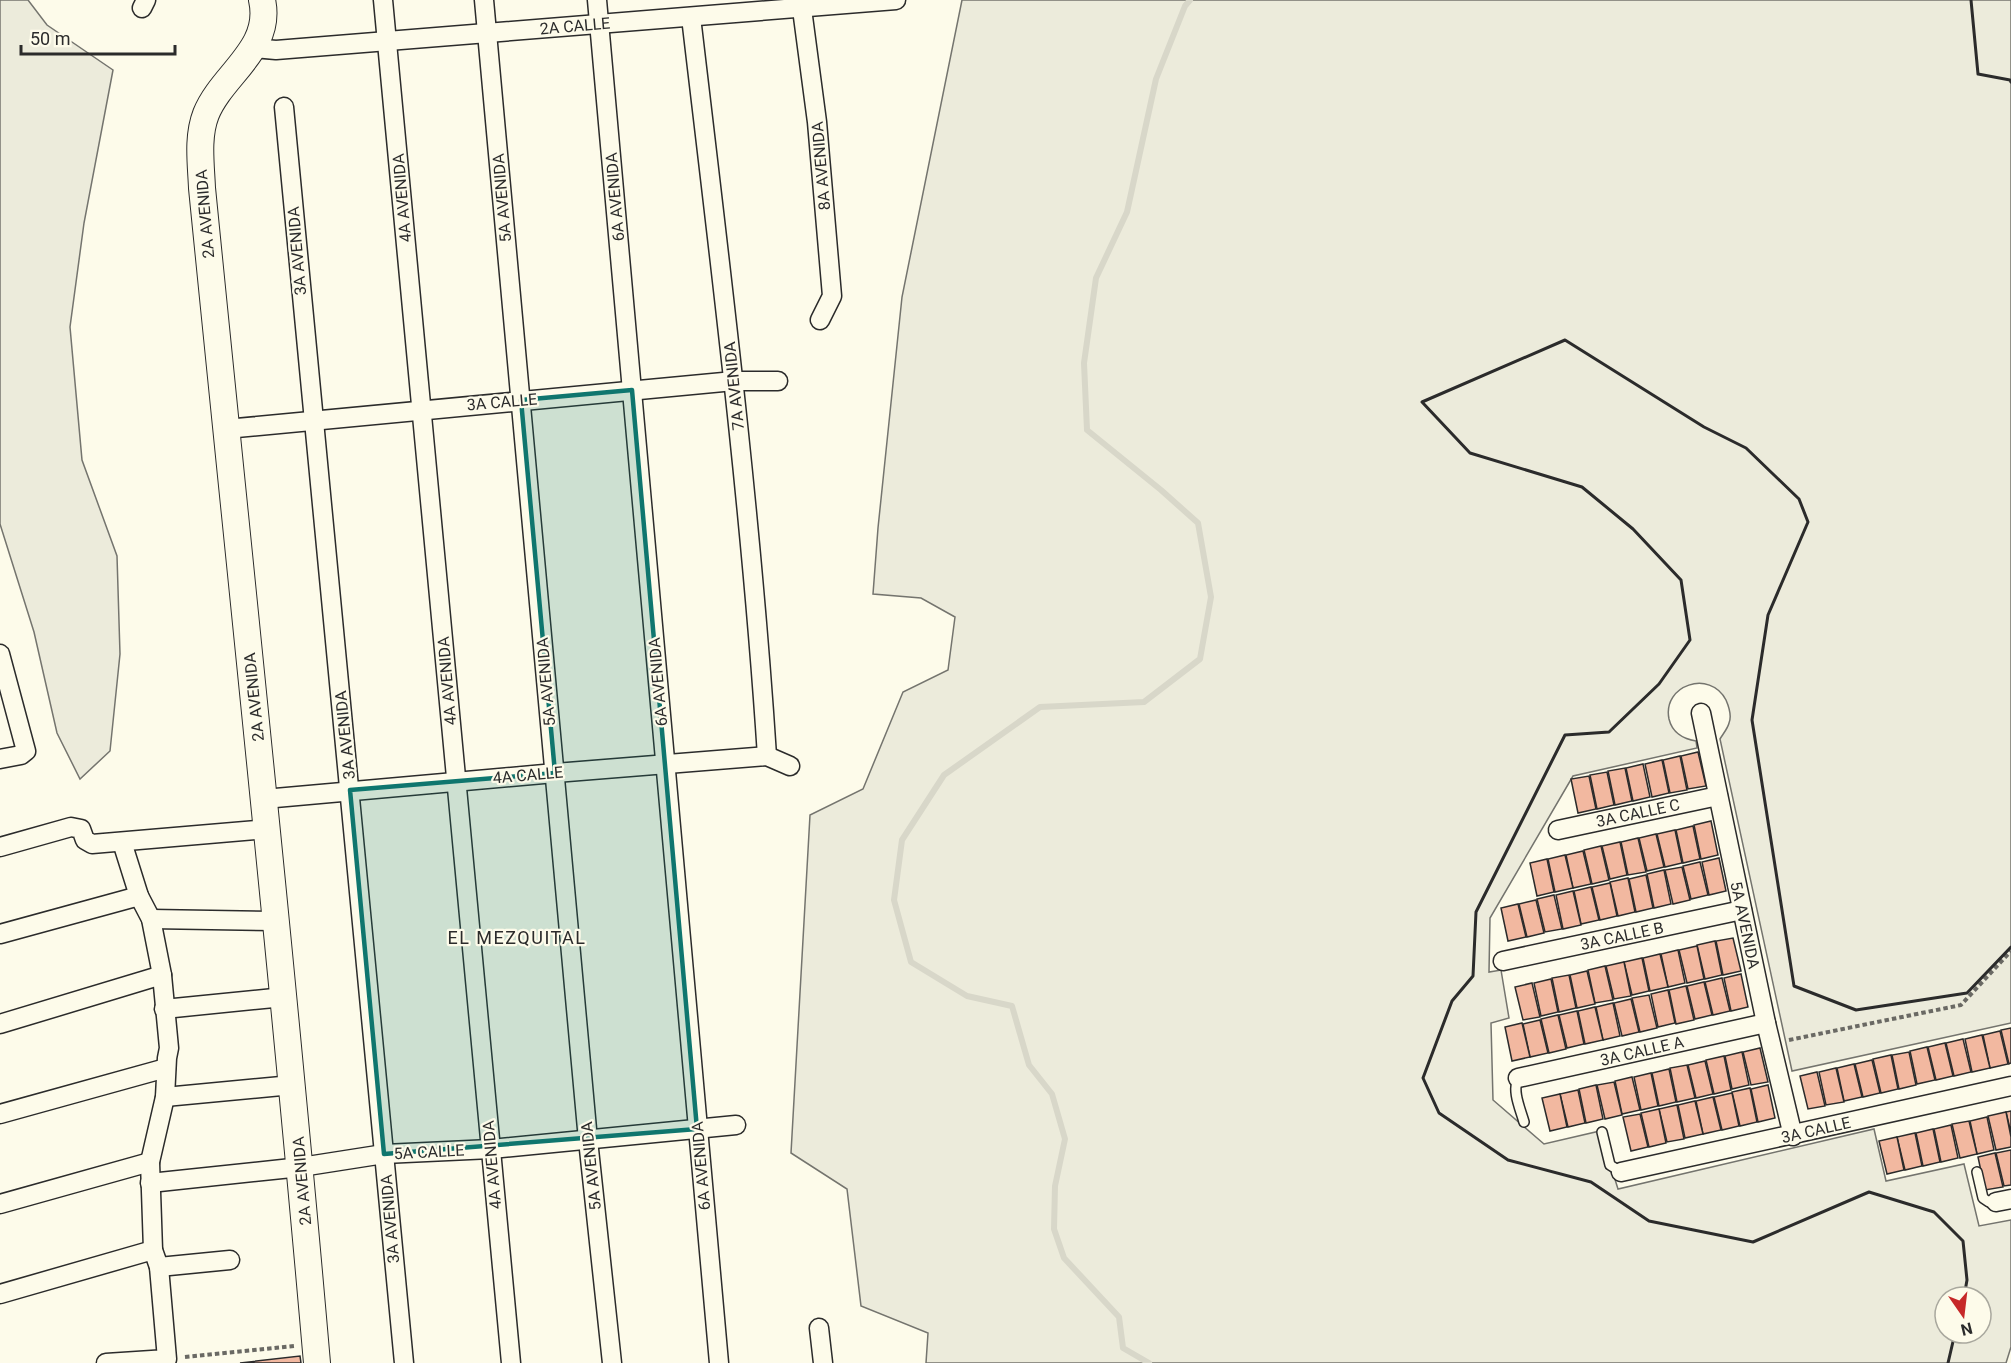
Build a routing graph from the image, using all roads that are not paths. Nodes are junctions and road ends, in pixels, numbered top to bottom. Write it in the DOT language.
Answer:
graph roads {
  1 [pos="262,0"];
  2 [pos="383,0"];
  3 [pos="484,0"];
  4 [pos="597,0"];
  5 [pos="896,0"];
  6 [pos="802,9"];
  7 [pos="691,17"];
  8 [pos="599,24"];
  9 [pos="488,33"];
  10 [pos="387,42"];
  11 [pos="253,48"];
  12 [pos="284,107"];
  13 [pos="820,320"];
  14 [pos="734,381"];
  15 [pos="778,381"];
  16 [pos="632,390"];
  17 [pos="521,400"];
  18 [pos="422,409"];
  19 [pos="313,421"];
  20 [pos="226,429"];
  21 [pos="0,654"];
  22 [pos="1701,713"];
  23 [pos="767,756"];
  24 [pos="0,759"];
  25 [pos="665,764"];
  26 [pos="790,766"];
  27 [pos="555,773"];
  28 [pos="456,781"];
  29 [pos="350,790"];
  30 [pos="1718,796"];
  31 [pos="264,799"];
  32 [pos="268,829"];
  33 [pos="1558,830"];
  34 [pos="122,842"];
  35 [pos="0,847"];
  36 [pos="140,896"];
  37 [pos="1742,910"];
  38 [pos="151,919"];
  39 [pos="276,921"];
  40 [pos="0,934"];
  41 [pos="1503,962"];
  42 [pos="162,975"];
  43 [pos="284,997"];
  44 [pos="164,1009"];
  45 [pos="1766,1023"];
  46 [pos="0,1024"];
  47 [pos="166,1068"];
  48 [pos="1518,1078"];
  49 [pos="292,1085"];
  50 [pos="2011,1086"];
  51 [pos="165,1097"];
  52 [pos="0,1114"];
  53 [pos="1524,1122"];
  54 [pos="736,1125"];
  55 [pos="697,1129"];
  56 [pos="1602,1131"];
  57 [pos="1793,1136"];
  58 [pos="588,1140"];
  59 [pos="491,1149"];
  60 [pos="384,1154"];
  61 [pos="150,1162"];
  62 [pos="301,1167"];
  63 [pos="1977,1172"];
  64 [pos="1621,1173"];
  65 [pos="150,1183"];
  66 [pos="2004,1200"];
  67 [pos="0,1204"];
  68 [pos="156,1259"];
  69 [pos="230,1260"];
  70 [pos="0,1294"];
  71 [pos="819,1328"];
  72 [pos="317,1354"];
  73 [pos="106,1363"];
  74 [pos="404,1363"];
  75 [pos="511,1363"];
  76 [pos="612,1363"];
  77 [pos="719,1363"];
  78 [pos="823,1363"];
  1 -- 11 [label="main road, 2A AVENIDA"];
  2 -- 10 [label="street, 4A AVENIDA"];
  3 -- 9 [label="street, 5A AVENIDA"];
  4 -- 8 [label="street, 6A AVENIDA"];
  5 -- 6 [label="street, 2A CALLE"];
  6 -- 7 [label="street, 2A CALLE"];
  6 -- 13 [label="street, 8A AVENIDA"];
  7 -- 8 [label="street, 2A CALLE"];
  7 -- 14 [label="street, 7A AVENIDA"];
  8 -- 9 [label="street, 2A CALLE"];
  8 -- 16 [label="street, 6A AVENIDA"];
  9 -- 10 [label="street, 2A CALLE"];
  9 -- 17 [label="street, 5A AVENIDA"];
  10 -- 11 [label="street, 2A CALLE"];
  10 -- 18 [label="street, 4A AVENIDA"];
  11 -- 20 [label="main road, 2A AVENIDA"];
  12 -- 19 [label="street, 3A AVENIDA"];
  14 -- 15 [label="street, 3A CALLE"];
  14 -- 16 [label="street, 3A CALLE"];
  14 -- 23 [label="street, 7A AVENIDA"];
  16 -- 17 [label="street, 3A CALLE"];
  16 -- 25 [label="street, 6A AVENIDA"];
  17 -- 18 [label="street, 3A CALLE"];
  17 -- 27 [label="street, 5A AVENIDA"];
  18 -- 19 [label="street, 3A CALLE"];
  18 -- 28 [label="street, 4A AVENIDA"];
  19 -- 20 [label="street, 3A CALLE"];
  19 -- 29 [label="street, 3A AVENIDA"];
  20 -- 31 [label="main road, 2A AVENIDA"];
  21 -- 24 [label="street"];
  22 -- 30 [label="street, 5A AVENIDA"];
  23 -- 25 [label="street, 4A CALLE"];
  23 -- 26 [label="street, 4A CALLE"];
  25 -- 27 [label="street, 4A CALLE"];
  25 -- 55 [label="street, 6A AVENIDA"];
  27 -- 28 [label="street, 4A CALLE"];
  27 -- 58 [label="street, 5A AVENIDA"];
  28 -- 29 [label="street, 4A CALLE"];
  28 -- 59 [label="street, 4A AVENIDA"];
  29 -- 31 [label="street, 4A CALLE"];
  29 -- 60 [label="street, 3A AVENIDA"];
  30 -- 33 [label="street, 3A CALLE C"];
  30 -- 37 [label="street, 5A AVENIDA"];
  31 -- 32 [label="main road, 2A AVENIDA"];
  32 -- 34 [label="street"];
  32 -- 39 [label="main road, 2A AVENIDA"];
  34 -- 35 [label="street"];
  34 -- 36 [label="street"];
  36 -- 38 [label="street"];
  36 -- 40 [label="street"];
  37 -- 41 [label="street, 3A CALLE B"];
  37 -- 45 [label="street, 5A AVENIDA"];
  38 -- 39 [label="street"];
  38 -- 42 [label="street"];
  39 -- 43 [label="main road, 2A AVENIDA"];
  42 -- 44 [label="street"];
  42 -- 46 [label="street"];
  43 -- 44 [label="street"];
  43 -- 49 [label="main road, 2A AVENIDA"];
  44 -- 47 [label="street"];
  45 -- 48 [label="street, 3A CALLE A"];
  45 -- 57 [label="street, 5A AVENIDA"];
  47 -- 51 [label="street"];
  47 -- 52 [label="street"];
  48 -- 53 [label="lane"];
  49 -- 51 [label="street"];
  49 -- 62 [label="main road, 2A AVENIDA"];
  50 -- 57 [label="street, 3A CALLE"];
  51 -- 61 [label="street"];
  54 -- 55 [label="street, 5A CALLE"];
  55 -- 58 [label="street, 5A CALLE"];
  55 -- 77 [label="street, 6A AVENIDA"];
  56 -- 64 [label="lane"];
  57 -- 64 [label="street, 3A CALLE"];
  58 -- 59 [label="street, 5A CALLE"];
  58 -- 76 [label="street, 5A AVENIDA"];
  59 -- 60 [label="street, 5A CALLE"];
  59 -- 75 [label="street, 4A AVENIDA"];
  60 -- 62 [label="street, 5A CALLE"];
  60 -- 74 [label="street, 3A AVENIDA"];
  61 -- 65 [label="street"];
  61 -- 67 [label="street"];
  62 -- 65 [label="street, 5A CALLE"];
  62 -- 72 [label="main road, 2A AVENIDA"];
  63 -- 66 [label="lane"];
  65 -- 68 [label="street"];
  68 -- 69 [label="street"];
  68 -- 70 [label="street"];
  68 -- 73 [label="street"];
  71 -- 78 [label="street"];
}
